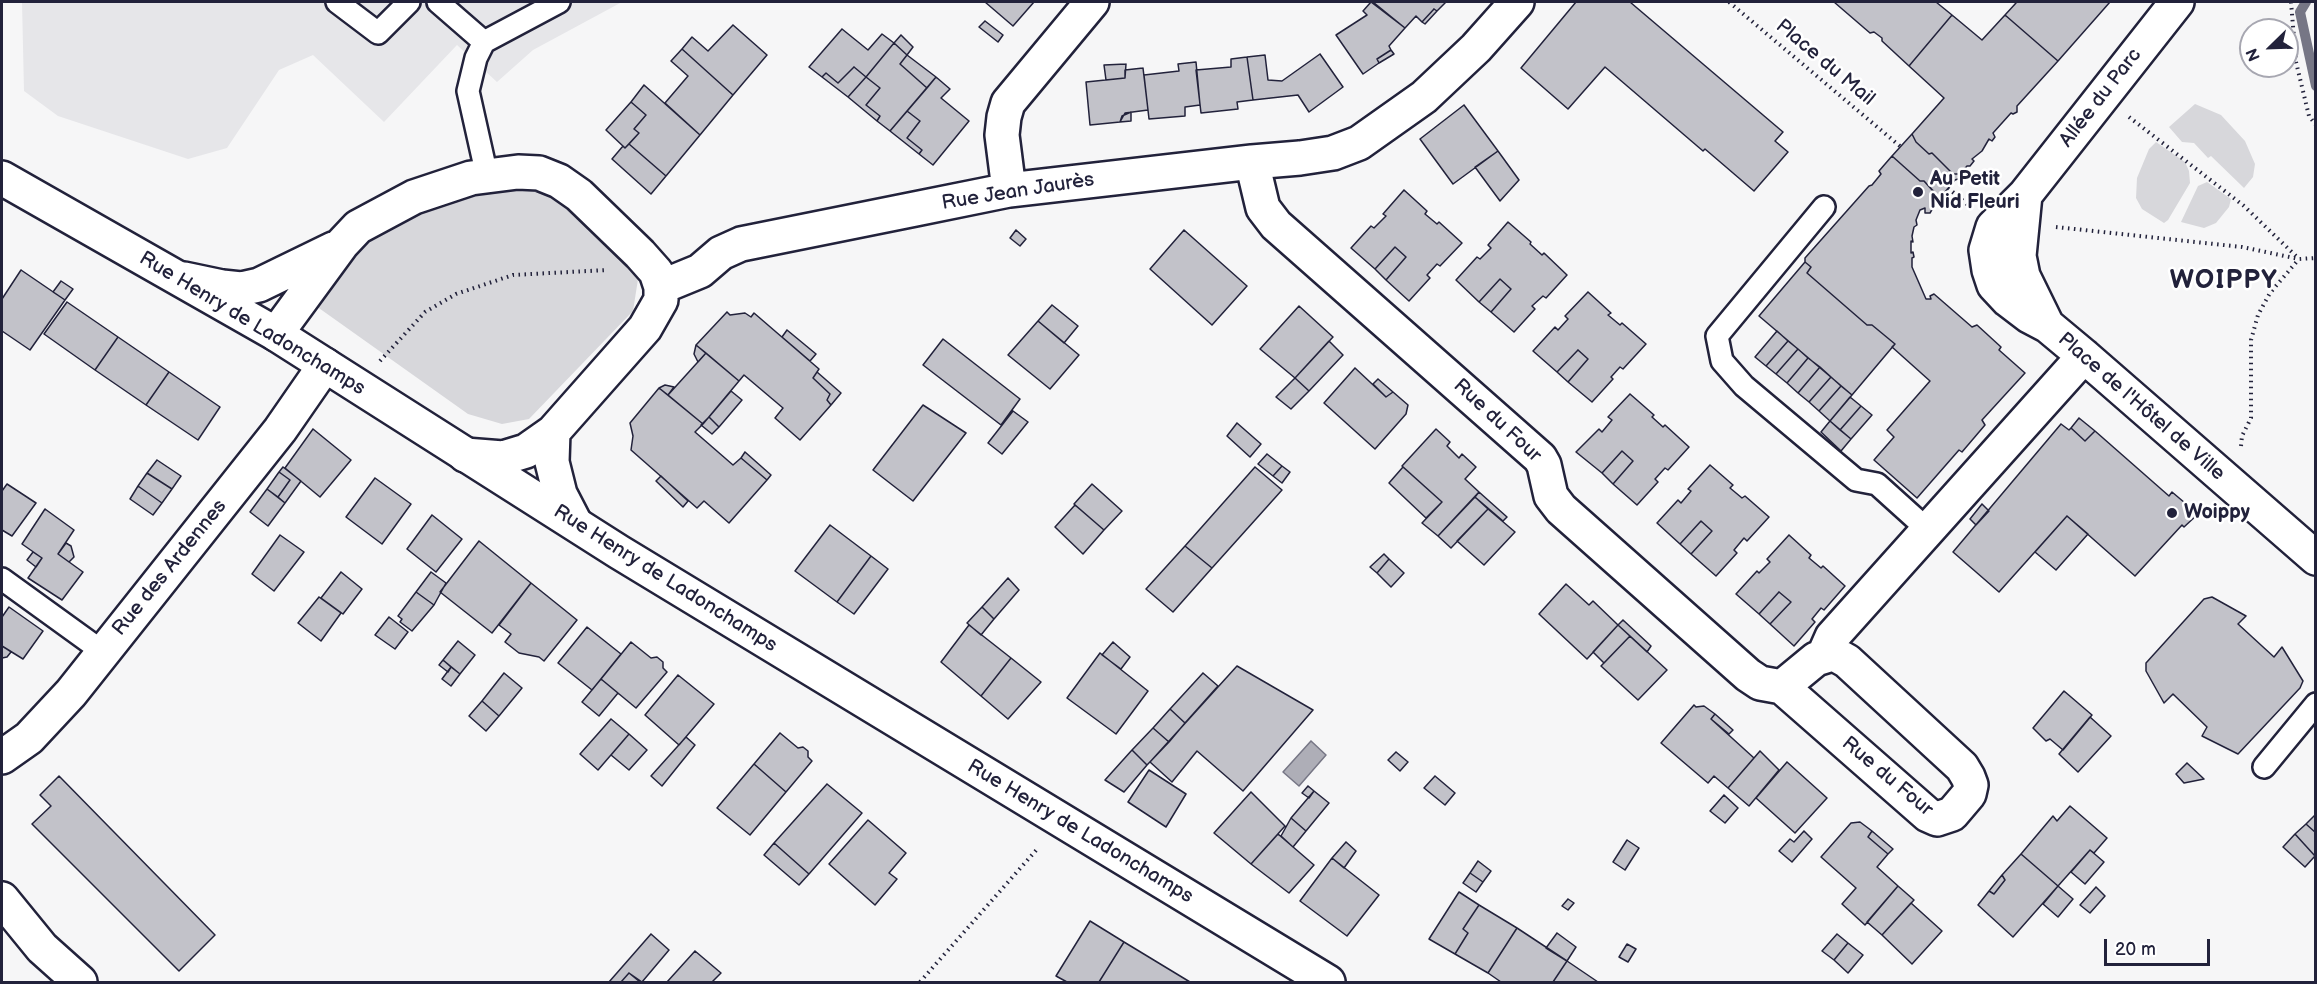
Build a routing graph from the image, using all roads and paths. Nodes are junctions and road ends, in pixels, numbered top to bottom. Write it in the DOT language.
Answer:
graph roads {
  1 [pos="337,2"];
  2 [pos="409,2"];
  3 [pos="438,2"];
  4 [pos="559,2"];
  5 [pos="1092,2"];
  6 [pos="1517,2"];
  7 [pos="1729,2"];
  8 [pos="2177,2"];
  9 [pos="2291,2"];
  10 [pos="484,42"];
  11 [pos="2103,96"];
  12 [pos="2316,125"];
  13 [pos="1901,147"];
  14 [pos="1252,162"];
  15 [pos="487,176"];
  16 [pos="2,178"];
  17 [pos="1009,190"];
  18 [pos="1824,207"];
  19 [pos="2007,233"];
  20 [pos="342,244"];
  21 [pos="640,254"];
  22 [pos="2316,258"];
  23 [pos="2299,259"];
  24 [pos="172,276"];
  25 [pos="662,287"];
  26 [pos="276,334"];
  27 [pos="2084,356"];
  28 [pos="325,365"];
  29 [pos="362,389"];
  30 [pos="553,432"];
  31 [pos="465,455"];
  32 [pos="2233,487"];
  33 [pos="575,523"];
  34 [pos="1928,530"];
  35 [pos="2316,558"];
  36 [pos="2,579"];
  37 [pos="103,652"];
  38 [pos="1824,655"];
  39 [pos="1782,687"];
  40 [pos="2316,704"];
  41 [pos="2,758"];
  42 [pos="2264,767"];
  43 [pos="1058,818"];
  44 [pos="2,899"];
  45 [pos="80,982"];
  46 [pos="920,982"];
  47 [pos="1328,982"];
  1 -- 2 [label="lane"];
  3 -- 10 [label="lane"];
  4 -- 10 [label="lane"];
  5 -- 17 [label="street"];
  6 -- 14 [label="street, Rue Jean Jaurès"];
  7 -- 13 [label="path, Place du Mail"];
  8 -- 11 [label="street, Allée du Parc"];
  9 -- 12 [label="path"];
  10 -- 15 [label="lane"];
  11 -- 19 [label="street, Allée du Parc"];
  11 -- 23 [label="path"];
  14 -- 17 [label="street, Rue Jean Jaurès"];
  14 -- 39 [label="street, Rue du Four"];
  15 -- 20 [label="street"];
  15 -- 21 [label="street"];
  16 -- 24 [label="street, Rue Henry de Ladonchamps"];
  17 -- 25 [label="street, Rue Jean Jaurès"];
  18 -- 34 [label="lane"];
  19 -- 23 [label="path"];
  19 -- 27 [label="street, Place de l'Hôtel de Ville"];
  20 -- 24 [label="street"];
  20 -- 26 [label="street"];
  21 -- 25 [label="street"];
  21 -- 29 [label="path"];
  22 -- 23 [label="path"];
  23 -- 32 [label="path"];
  24 -- 26 [label="street, Rue Henry de Ladonchamps"];
  25 -- 30 [label="street"];
  26 -- 28 [label="street, Rue Henry de Ladonchamps"];
  27 -- 32 [label="street, Place de l'Hôtel de Ville"];
  27 -- 34 [label="street"];
  28 -- 29 [label="street, Rue Henry de Ladonchamps"];
  28 -- 37 [label="street, Rue des Ardennes"];
  29 -- 31 [label="street, Rue Henry de Ladonchamps"];
  30 -- 31 [label="street"];
  30 -- 33 [label="street"];
  31 -- 33 [label="street, Rue Henry de Ladonchamps"];
  32 -- 35 [label="street, Place de l'Hôtel de Ville"];
  33 -- 43 [label="street, Rue Henry de Ladonchamps"];
  34 -- 38 [label="street"];
  36 -- 37 [label="lane"];
  37 -- 41 [label="street, Rue des Ardennes"];
  38 -- 39 [label="street"];
  38 -- 39 [label="street, Rue du Four"];
  40 -- 42 [label="lane"];
  43 -- 46 [label="path"];
  43 -- 47 [label="street, Rue Henry de Ladonchamps"];
  44 -- 45 [label="street"];
}
